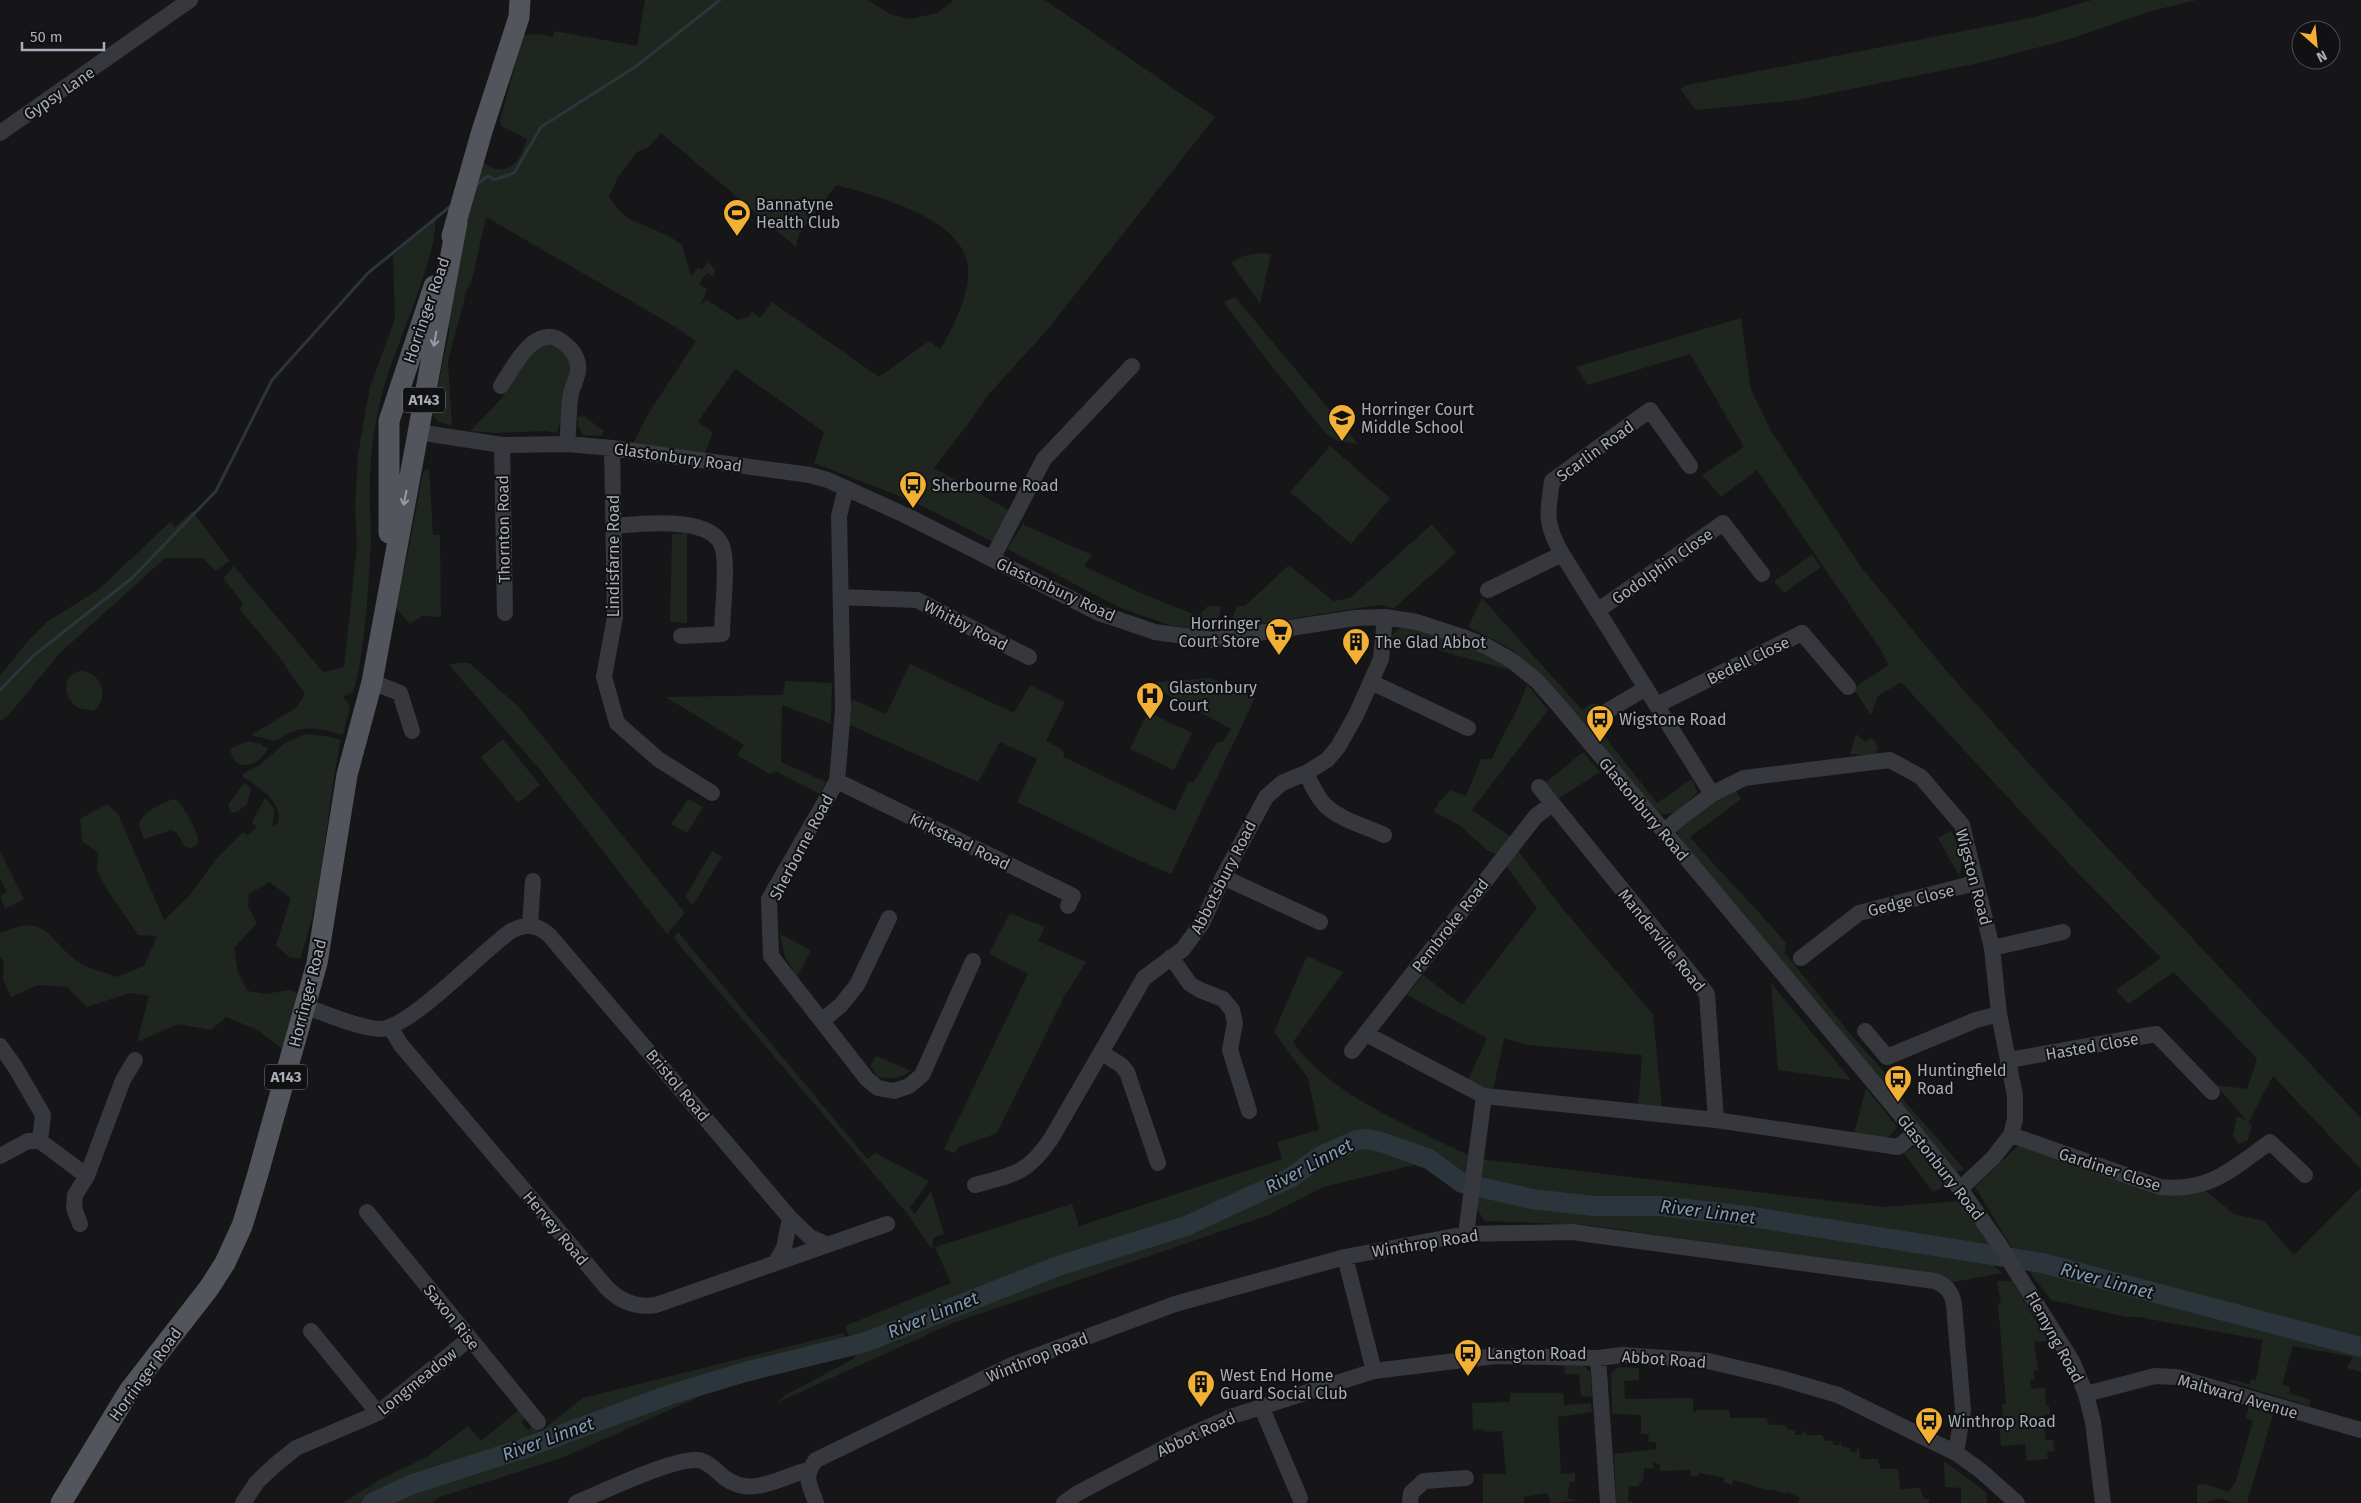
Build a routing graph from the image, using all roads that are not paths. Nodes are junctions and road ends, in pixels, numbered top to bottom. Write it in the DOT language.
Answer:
graph roads {
  1 [pos="190,0"];
  2 [pos="520,0"];
  3 [pos="0,133"];
  4 [pos="457,222"];
  5 [pos="1132,366"];
  6 [pos="501,386"];
  7 [pos="389,421"];
  8 [pos="418,432"];
  9 [pos="567,444"];
  10 [pos="502,445"];
  11 [pos="612,448"];
  12 [pos="1690,466"];
  13 [pos="846,488"];
  14 [pos="613,526"];
  15 [pos="1562,554"];
  16 [pos="992,559"];
  17 [pos="1762,574"];
  18 [pos="390,578"];
  19 [pos="1488,590"];
  20 [pos="841,597"];
  21 [pos="1597,611"];
  22 [pos="505,613"];
  23 [pos="1385,617"];
  24 [pos="681,636"];
  25 [pos="1029,657"];
  26 [pos="372,682"];
  27 [pos="1372,682"];
  28 [pos="1848,687"];
  29 [pos="1646,688"];
  30 [pos="1656,705"];
  31 [pos="1600,711"];
  32 [pos="1468,728"];
  33 [pos="412,731"];
  34 [pos="1306,773"];
  35 [pos="838,781"];
  36 [pos="1539,787"];
  37 [pos="712,793"];
  38 [pos="1712,794"];
  39 [pos="1552,804"];
  40 [pos="1664,833"];
  41 [pos="1384,835"];
  42 [pos="1223,878"];
  43 [pos="533,881"];
  44 [pos="1975,883"];
  45 [pos="1068,906"];
  46 [pos="889,918"];
  47 [pos="1320,922"];
  48 [pos="530,925"];
  49 [pos="2063,932"];
  50 [pos="1992,948"];
  51 [pos="1171,957"];
  52 [pos="1801,958"];
  53 [pos="973,961"];
  54 [pos="306,1007"];
  55 [pos="1999,1014"];
  56 [pos="823,1020"];
  57 [pos="390,1027"];
  58 [pos="1865,1031"];
  59 [pos="1366,1034"];
  60 [pos="0,1046"];
  61 [pos="1352,1050"];
  62 [pos="1102,1053"];
  63 [pos="135,1060"];
  64 [pos="2009,1060"];
  65 [pos="2212,1092"];
  66 [pos="1484,1096"];
  67 [pos="1249,1111"];
  68 [pos="1716,1120"];
  69 [pos="1914,1134"];
  70 [pos="2011,1134"];
  71 [pos="40,1141"];
  72 [pos="0,1156"];
  73 [pos="1158,1163"];
  74 [pos="2305,1175"];
  75 [pos="87,1176"];
  76 [pos="975,1185"];
  77 [pos="1960,1189"];
  78 [pos="366,1212"];
  79 [pos="790,1218"];
  80 [pos="80,1224"];
  81 [pos="887,1224"];
  82 [pos="1466,1234"];
  83 [pos="826,1244"];
  84 [pos="1345,1257"];
  85 [pos="776,1262"];
  86 [pos="2012,1263"];
  87 [pos="310,1331"];
  88 [pos="469,1339"];
  89 [pos="1598,1358"];
  90 [pos="1374,1371"];
  91 [pos="2086,1394"];
  92 [pos="1261,1406"];
  93 [pos="378,1413"];
  94 [pos="538,1422"];
  95 [pos="2361,1430"];
  96 [pos="1956,1453"];
  97 [pos="808,1470"];
  98 [pos="1466,1478"];
  99 [pos="1300,1498"];
  100 [pos="2008,1500"];
  101 [pos="62,1503"];
  102 [pos="242,1503"];
  103 [pos="576,1503"];
  104 [pos="816,1503"];
  105 [pos="1064,1503"];
  106 [pos="1410,1503"];
  107 [pos="1608,1503"];
  108 [pos="2103,1503"];
  1 -- 3 [label="street, Gypsy Lane"];
  2 -- 4 [label="main road, Horringer Road / A143"];
  4 -- 7 [label="main road, Horringer Road / A143"];
  4 -- 8 [label="main road, Horringer Road / A143, one-way"];
  5 -- 16 [label="street"];
  6 -- 9 [label="street"];
  7 -- 8 [label="main road, A143"];
  7 -- 18 [label="main road, Horringer Road / A143"];
  8 -- 10 [label="street, Glastonbury Road"];
  8 -- 18 [label="main road, Horringer Road / A143, one-way"];
  9 -- 10 [label="street, Glastonbury Road"];
  9 -- 11 [label="street, Glastonbury Road"];
  10 -- 22 [label="street, Thornton Road"];
  11 -- 13 [label="street, Glastonbury Road"];
  11 -- 14 [label="street, Lindisfarne Road"];
  12 -- 15 [label="street, Scarlin Road"];
  13 -- 16 [label="street, Glastonbury Road"];
  13 -- 20 [label="street, Sherborne Road"];
  14 -- 24 [label="street"];
  14 -- 37 [label="street, Lindisfarne Road"];
  15 -- 19 [label="street"];
  15 -- 21 [label="street, Scarlin Road"];
  16 -- 23 [label="street, Glastonbury Road"];
  17 -- 21 [label="street, Godolphin Close"];
  18 -- 26 [label="main road, Horringer Road / A143"];
  20 -- 25 [label="street, Whitby Road"];
  20 -- 35 [label="street, Sherborne Road"];
  21 -- 29 [label="street, Scarlin Road"];
  23 -- 27 [label="street, Abbotsbury Road"];
  23 -- 40 [label="street, Glastonbury Road"];
  26 -- 33 [label="street"];
  26 -- 54 [label="main road, Horringer Road / A143"];
  27 -- 32 [label="street"];
  27 -- 34 [label="street, Abbotsbury Road"];
  28 -- 30 [label="street, Bedell Close"];
  29 -- 30 [label="street, Scarlin Road"];
  29 -- 31 [label="street"];
  30 -- 38 [label="street, Scarlin Road"];
  34 -- 41 [label="street"];
  34 -- 42 [label="street, Abbotsbury Road"];
  35 -- 45 [label="street, Kirkstead Road"];
  35 -- 56 [label="street, Sherborne Road"];
  36 -- 39 [label="street, Manderville Road"];
  38 -- 40 [label="street, Wigston Road"];
  38 -- 44 [label="street, Wigston Road"];
  39 -- 59 [label="street, Pembroke Road"];
  39 -- 68 [label="street, Manderville Road"];
  40 -- 69 [label="street, Glastonbury Road"];
  42 -- 47 [label="street"];
  42 -- 51 [label="street, Abbotsbury Road"];
  43 -- 48 [label="street"];
  44 -- 50 [label="street, Wigston Road"];
  44 -- 52 [label="street, Gedge Close"];
  46 -- 56 [label="street"];
  48 -- 57 [label="street"];
  48 -- 79 [label="street, Bristol Road"];
  49 -- 50 [label="street"];
  50 -- 55 [label="street, Wigston Road"];
  51 -- 62 [label="street, Abbotsbury Road"];
  51 -- 67 [label="street"];
  53 -- 56 [label="street, Sherborne Road"];
  54 -- 57 [label="street"];
  54 -- 101 [label="main road, Horringer Road / A143"];
  55 -- 58 [label="street"];
  55 -- 64 [label="street, Wigston Road"];
  57 -- 85 [label="street, Hervey Road"];
  59 -- 61 [label="street, Pembroke Road"];
  59 -- 66 [label="street"];
  60 -- 71 [label="street"];
  62 -- 73 [label="street"];
  62 -- 76 [label="street, Abbotsbury Road"];
  63 -- 75 [label="street"];
  64 -- 65 [label="street, Hasted Close"];
  64 -- 70 [label="street, Wigston Road"];
  66 -- 68 [label="street"];
  66 -- 82 [label="street"];
  68 -- 69 [label="street"];
  69 -- 77 [label="street, Glastonbury Road"];
  70 -- 74 [label="street, Gardiner Close"];
  70 -- 77 [label="street, Wigston Road"];
  71 -- 72 [label="street"];
  71 -- 75 [label="street"];
  75 -- 80 [label="street"];
  77 -- 86 [label="street, Glastonbury Road"];
  78 -- 88 [label="street, Saxon Rise"];
  79 -- 83 [label="street, Bristol Road"];
  79 -- 85 [label="street"];
  81 -- 83 [label="street, Hervey Road"];
  82 -- 84 [label="street, Winthrop Road"];
  82 -- 96 [label="street, Winthrop Road"];
  83 -- 85 [label="street, Hervey Road"];
  84 -- 90 [label="street"];
  84 -- 97 [label="street, Winthrop Road"];
  86 -- 91 [label="street, Flemyng Road"];
  87 -- 93 [label="street"];
  88 -- 93 [label="street, Longmeadow"];
  88 -- 94 [label="street, Saxon Rise"];
  89 -- 90 [label="street, Abbot Road"];
  89 -- 96 [label="street, Abbot Road"];
  89 -- 107 [label="street"];
  90 -- 92 [label="street, Abbot Road"];
  91 -- 95 [label="street, Maltward Avenue"];
  91 -- 108 [label="street, Flemyng Road"];
  92 -- 99 [label="street"];
  92 -- 105 [label="street, Abbot Road"];
  93 -- 102 [label="street, Longmeadow"];
  96 -- 100 [label="street, Abbot Road"];
  97 -- 103 [label="street"];
  97 -- 104 [label="street"];
  98 -- 106 [label="street"];
}
